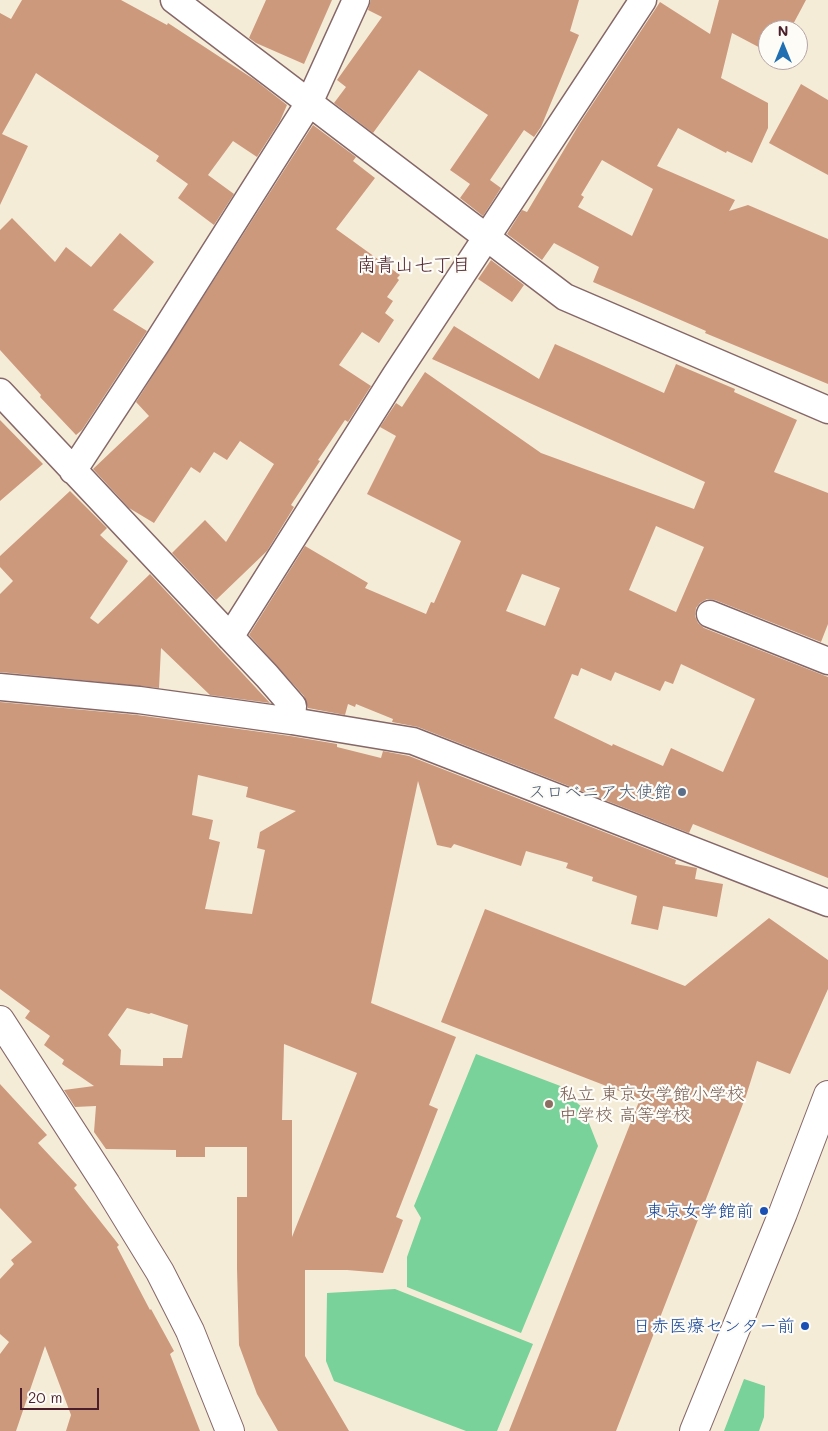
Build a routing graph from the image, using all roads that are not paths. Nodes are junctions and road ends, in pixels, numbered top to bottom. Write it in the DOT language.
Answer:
graph roads {
  1 [pos="174,0"];
  2 [pos="356,0"];
  3 [pos="643,0"];
  4 [pos="309,104"];
  5 [pos="486,238"];
  6 [pos="0,392"];
  7 [pos="828,410"];
  8 [pos="73,471"];
  9 [pos="710,614"];
  10 [pos="230,637"];
  11 [pos="828,661"];
  12 [pos="0,687"];
  13 [pos="292,721"];
  14 [pos="828,903"];
  15 [pos="0,1020"];
  16 [pos="828,1095"];
  17 [pos="230,1431"];
  18 [pos="694,1431"];
  1 -- 4 [label="street"];
  2 -- 4 [label="street"];
  3 -- 5 [label="street"];
  4 -- 5 [label="street"];
  4 -- 8 [label="street"];
  5 -- 7 [label="street"];
  5 -- 10 [label="street"];
  6 -- 8 [label="street"];
  8 -- 10 [label="street"];
  9 -- 11 [label="street"];
  10 -- 13 [label="street"];
  12 -- 13 [label="street"];
  13 -- 14 [label="street"];
  15 -- 17 [label="street"];
  16 -- 18 [label="street"];
}
